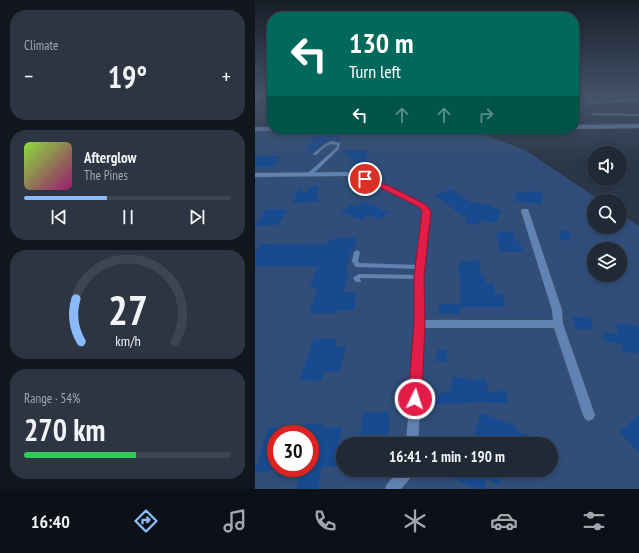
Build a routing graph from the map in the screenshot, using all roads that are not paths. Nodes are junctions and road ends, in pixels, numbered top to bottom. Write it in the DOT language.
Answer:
graph roads {
  1 [pos="639,126"];
  2 [pos="579,127"];
  3 [pos="256,129"];
  4 [pos="267,129"];
  5 [pos="315,154"];
  6 [pos="310,174"];
  7 [pos="255,175"];
  8 [pos="525,211"];
  9 [pos="357,252"];
  10 [pos="420,267"];
  11 [pos="419,277"];
  12 [pos="357,281"];
  13 [pos="420,324"];
  14 [pos="558,324"];
  15 [pos="589,415"];
  16 [pos="412,437"];
  17 [pos="402,477"];
  18 [pos="392,489"];
  1 -- 2 [label="street"];
  3 -- 4 [label="street"];
  5 -- 6 [label="lane"];
  6 -- 7 [label="street"];
  6 -- 10 [label="street"];
  8 -- 14 [label="street"];
  9 -- 10 [label="lane"];
  10 -- 11 [label="street"];
  11 -- 12 [label="lane"];
  11 -- 13 [label="street"];
  13 -- 14 [label="street"];
  13 -- 16 [label="street"];
  14 -- 15 [label="street"];
  17 -- 18 [label="street"];
}
